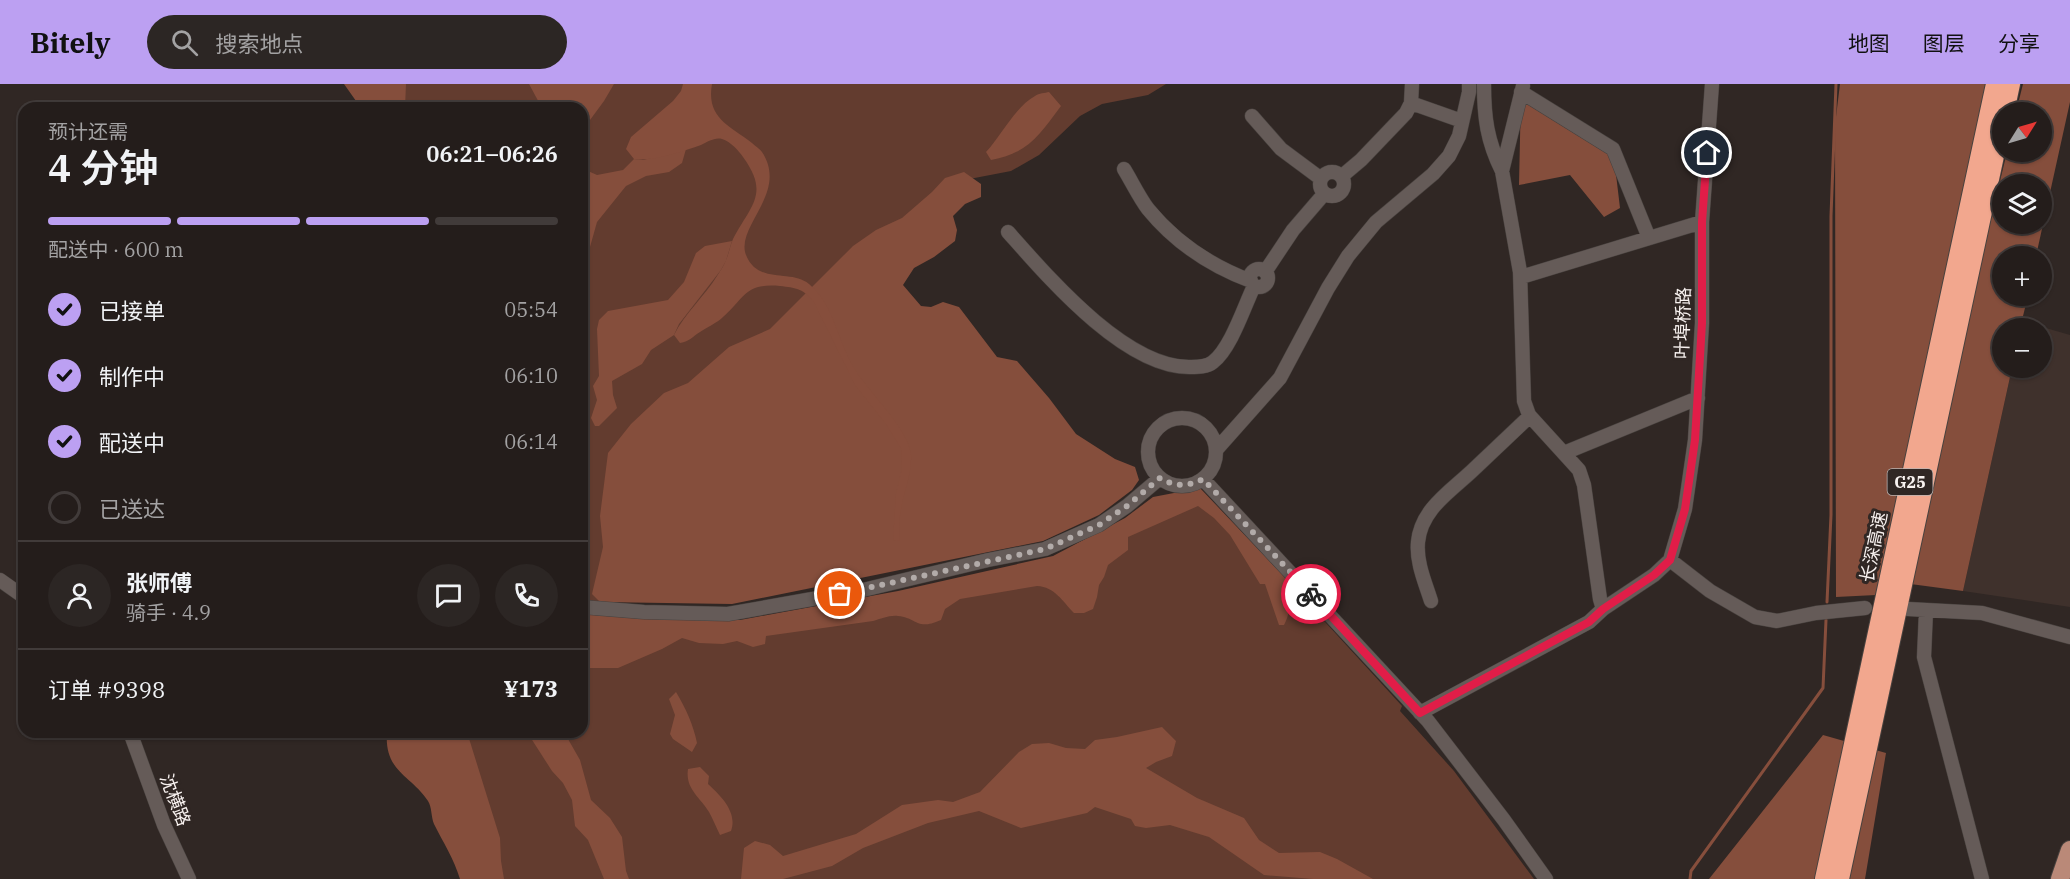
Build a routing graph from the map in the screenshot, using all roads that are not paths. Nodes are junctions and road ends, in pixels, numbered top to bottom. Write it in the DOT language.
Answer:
graph roads {
  1 [pos="1412,84"];
  2 [pos="1469,84"];
  3 [pos="1484,84"];
  4 [pos="1712,84"];
  5 [pos="1995,84"];
  6 [pos="2011,84"];
  7 [pos="1522,88"];
  8 [pos="2007,102"];
  9 [pos="1411,103"];
  10 [pos="1252,116"];
  11 [pos="1462,121"];
  12 [pos="1994,162"];
  13 [pos="1124,169"];
  14 [pos="1502,171"];
  15 [pos="1342,176"];
  16 [pos="1320,178"];
  17 [pos="1324,194"];
  18 [pos="1702,222"];
  19 [pos="1008,232"];
  20 [pos="1649,238"];
  21 [pos="1521,277"];
  22 [pos="1252,283"];
  23 [pos="1698,398"];
  24 [pos="1530,416"];
  25 [pos="1216,450"];
  26 [pos="1564,453"];
  27 [pos="1160,478"];
  28 [pos="1203,479"];
  29 [pos="1670,560"];
  30 [pos="0,580"];
  31 [pos="18,593"];
  32 [pos="1431,601"];
  33 [pos="588,607"];
  34 [pos="1865,608"];
  35 [pos="1603,609"];
  36 [pos="1908,609"];
  37 [pos="1926,611"];
  38 [pos="2070,638"];
  39 [pos="1420,713"];
  40 [pos="132,738"];
  41 [pos="2070,850"];
  42 [pos="189,879"];
  43 [pos="1546,879"];
  44 [pos="1824,879"];
  45 [pos="1839,879"];
  46 [pos="1982,879"];
  47 [pos="2060,879"];
  1 -- 9 [label="street"];
  2 -- 11 [label="street"];
  3 -- 14 [label="street"];
  4 -- 18 [label="street, 叶埠桥路"];
  5 -- 44 [label="highway, 长深高速 / G25"];
  6 -- 8 [label="highway"];
  7 -- 14 [label="street"];
  7 -- 20 [label="street"];
  9 -- 11 [label="street"];
  9 -- 15 [label="street"];
  10 -- 16 [label="street"];
  11 -- 25 [label="street"];
  12 -- 45 [label="highway, 长深高速 / G25"];
  13 -- 22 [label="street"];
  14 -- 21 [label="street"];
  15 -- 16 [label="street"];
  15 -- 17 [label="street"];
  16 -- 17 [label="street"];
  17 -- 22 [label="street"];
  18 -- 20 [label="street"];
  18 -- 23 [label="street, 叶埠桥路"];
  19 -- 22 [label="street"];
  20 -- 21 [label="street"];
  21 -- 24 [label="street"];
  23 -- 26 [label="street"];
  23 -- 29 [label="street, 叶埠桥路"];
  24 -- 26 [label="street"];
  24 -- 32 [label="street"];
  25 -- 27 [label="street"];
  25 -- 28 [label="street"];
  26 -- 35 [label="street"];
  27 -- 28 [label="street"];
  27 -- 33 [label="street"];
  28 -- 39 [label="street"];
  29 -- 34 [label="street"];
  29 -- 35 [label="street"];
  30 -- 31 [label="street"];
  35 -- 39 [label="street"];
  36 -- 37 [label="street"];
  37 -- 38 [label="street"];
  37 -- 46 [label="street"];
  39 -- 43 [label="street"];
  40 -- 42 [label="street, 沈横路"];
  41 -- 47 [label="main road"];
}
